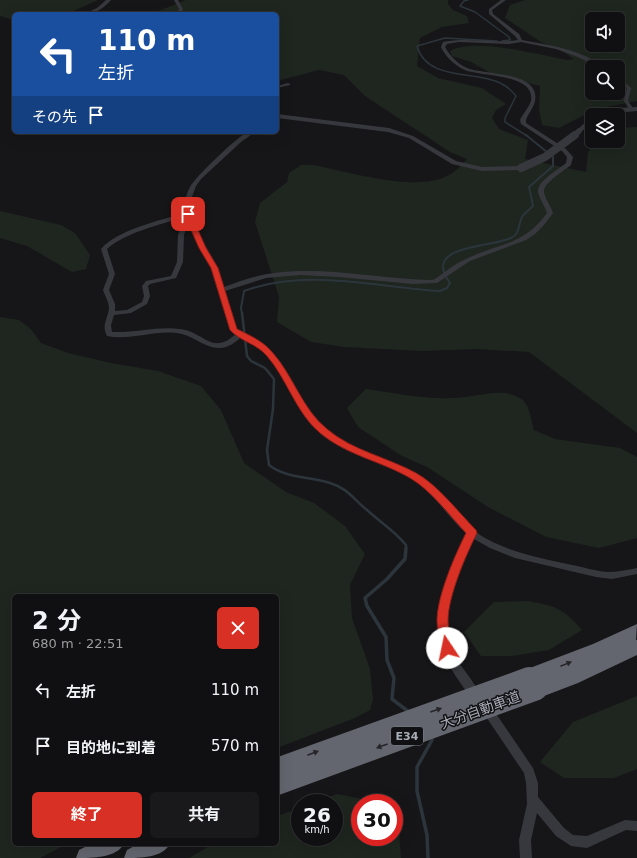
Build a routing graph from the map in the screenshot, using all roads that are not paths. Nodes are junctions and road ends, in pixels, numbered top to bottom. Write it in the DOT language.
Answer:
graph roads {
  1 [pos="109,0"];
  2 [pos="176,0"];
  3 [pos="504,0"];
  4 [pos="91,12"];
  5 [pos="180,12"];
  6 [pos="521,40"];
  7 [pos="588,60"];
  8 [pos="288,84"];
  9 [pos="625,84"];
  10 [pos="279,86"];
  11 [pos="634,108"];
  12 [pos="279,116"];
  13 [pos="585,125"];
  14 [pos="249,134"];
  15 [pos="188,214"];
  16 [pos="222,290"];
  17 [pos="111,313"];
  18 [pos="240,334"];
  19 [pos="472,533"];
  20 [pos="637,571"];
  21 [pos="637,631"];
  22 [pos="637,647"];
  23 [pos="533,684"];
  24 [pos="279,767"];
  25 [pos="279,784"];
  26 [pos="532,798"];
  27 [pos="637,826"];
  28 [pos="109,846"];
  29 [pos="156,846"];
  30 [pos="87,858"];
  31 [pos="135,858"];
  32 [pos="526,858"];
  1 -- 4 [label="street"];
  2 -- 5 [label="street"];
  3 -- 6 [label="street"];
  6 -- 7 [label="street"];
  6 -- 16 [label="street"];
  8 -- 10 [label="street"];
  9 -- 11 [label="street"];
  12 -- 13 [label="street, bridge"];
  14 -- 15 [label="street"];
  15 -- 16 [label="street"];
  15 -- 17 [label="street"];
  15 -- 17 [label="street"];
  16 -- 18 [label="street"];
  17 -- 18 [label="street"];
  18 -- 19 [label="street"];
  19 -- 20 [label="street"];
  19 -- 26 [label="street"];
  23 -- 21 [label="highway, 大分自動車道 / E34, one-way"];
  22 -- 23 [label="highway, 大分自動車道 / E34"];
  24 -- 23 [label="highway, 大分自動車道 / E34, one-way, bridge"];
  23 -- 25 [label="highway, 大分自動車道 / E34, one-way, bridge"];
  26 -- 27 [label="street"];
  26 -- 32 [label="street"];
  28 -- 30 [label="highway"];
  29 -- 31 [label="highway"];
}
